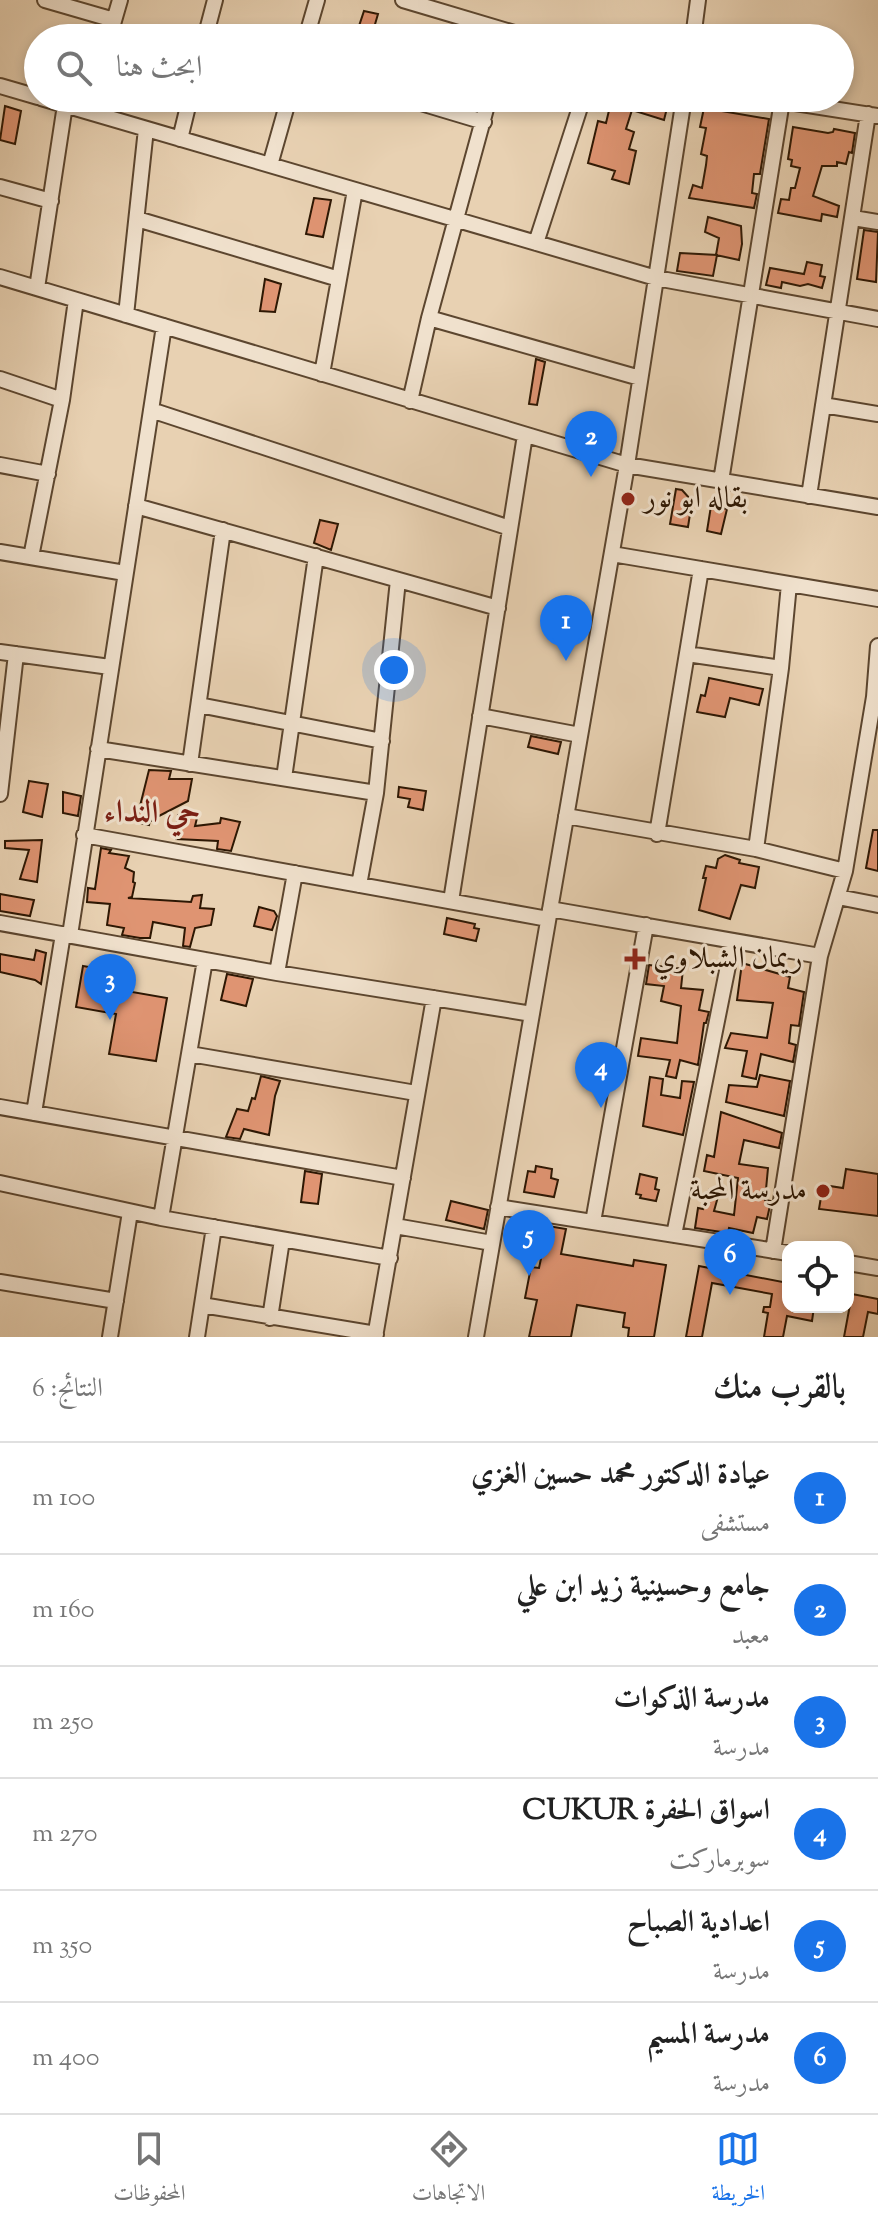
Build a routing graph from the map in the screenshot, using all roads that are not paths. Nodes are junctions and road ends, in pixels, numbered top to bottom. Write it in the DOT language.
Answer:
graph roads {
  1 [pos="45,0"];
  2 [pos="120,0"];
  3 [pos="215,0"];
  4 [pos="317,0"];
  5 [pos="403,0"];
  6 [pos="698,0"];
  7 [pos="114,20"];
  8 [pos="113,24"];
  9 [pos="209,24"];
  10 [pos="310,24"];
  11 [pos="474,24"];
  12 [pos="695,24"];
  13 [pos="0,86"];
  14 [pos="24,93"];
  15 [pos="64,112"];
  16 [pos="106,112"];
  17 [pos="187,112"];
  18 [pos="285,112"];
  19 [pos="451,112"];
  20 [pos="486,112"];
  21 [pos="578,112"];
  22 [pos="682,112"];
  23 [pos="780,112"];
  24 [pos="873,115"];
  25 [pos="484,122"];
  26 [pos="146,129"];
  27 [pos="180,139"];
  28 [pos="270,165"];
  29 [pos="0,187"];
  30 [pos="355,190"];
  31 [pos="51,201"];
  32 [pos="853,218"];
  33 [pos="137,219"];
  34 [pos="455,221"];
  35 [pos="878,222"];
  36 [pos="536,243"];
  37 [pos="0,277"];
  38 [pos="656,278"];
  39 [pos="339,279"];
  40 [pos="37,288"];
  41 [pos="751,295"];
  42 [pos="76,300"];
  43 [pos="839,312"];
  44 [pos="126,315"];
  45 [pos="429,318"];
  46 [pos="878,319"];
  47 [pos="164,326"];
  48 [pos="322,374"];
  49 [pos="640,378"];
  50 [pos="0,379"];
  51 [pos="62,400"];
  52 [pos="410,401"];
  53 [pos="823,405"];
  54 [pos="151,410"];
  55 [pos="878,414"];
  56 [pos="525,435"];
  57 [pos="0,465"];
  58 [pos="627,465"];
  59 [pos="48,474"];
  60 [pos="721,481"];
  61 [pos="809,496"];
  62 [pos="136,506"];
  63 [pos="878,507"];
  64 [pos="510,528"];
  65 [pos="223,530"];
  66 [pos="0,552"];
  67 [pos="612,554"];
  68 [pos="316,556"];
  69 [pos="31,557"];
  70 [pos="701,569"];
  71 [pos="125,573"];
  72 [pos="398,580"];
  73 [pos="789,584"];
  74 [pos="878,599"];
  75 [pos="498,608"];
  76 [pos="878,646"];
  77 [pos="0,652"];
  78 [pos="16,654"];
  79 [pos="687,654"];
  80 [pos="110,667"];
  81 [pos="781,668"];
  82 [pos="876,697"];
  83 [pos="199,705"];
  84 [pos="480,716"];
  85 [pos="291,723"];
  86 [pos="580,735"];
  87 [pos="382,741"];
  88 [pos="98,749"];
  89 [pos="190,764"];
  90 [pos="284,778"];
  91 [pos="376,793"];
  92 [pos="0,794"];
  93 [pos="566,816"];
  94 [pos="657,834"];
  95 [pos="84,835"];
  96 [pos="756,849"];
  97 [pos="845,871"];
  98 [pos="295,873"];
  99 [pos="359,885"];
  100 [pos="838,897"];
  101 [pos="451,901"];
  102 [pos="878,905"];
  103 [pos="549,914"];
  104 [pos="0,923"];
  105 [pos="646,925"];
  106 [pos="67,934"];
  107 [pos="733,941"];
  108 [pos="820,956"];
  109 [pos="205,960"];
  110 [pos="277,973"];
  111 [pos="434,998"];
  112 [pos="532,1014"];
  113 [pos="190,1054"];
  114 [pos="416,1093"];
  115 [pos="0,1107"];
  116 [pos="34,1113"];
  117 [pos="175,1137"];
  118 [pos="403,1178"];
  119 [pos="0,1183"];
  120 [pos="498,1207"];
  121 [pos="130,1212"];
  122 [pos="161,1218"];
  123 [pos="593,1222"];
  124 [pos="395,1226"];
  125 [pos="214,1227"];
  126 [pos="674,1235"];
  127 [pos="282,1240"];
  128 [pos="492,1243"];
  129 [pos="773,1251"];
  130 [pos="782,1252"];
  131 [pos="390,1258"];
  132 [pos="854,1264"];
  133 [pos="878,1268"];
  134 [pos="0,1282"];
  135 [pos="116,1301"];
  136 [pos="202,1305"];
  137 [pos="270,1318"];
  138 [pos="376,1336"];
  139 [pos="110,1337"];
  140 [pos="197,1337"];
  141 [pos="476,1337"];
  1 -- 7 [label="street"];
  2 -- 7 [label="street"];
  3 -- 9 [label="street"];
  4 -- 10 [label="street"];
  5 -- 11 [label="street"];
  6 -- 12 [label="street"];
  7 -- 8 [label="street"];
  13 -- 14 [label="street"];
  15 -- 31 [label="street"];
  16 -- 26 [label="street"];
  17 -- 27 [label="street"];
  18 -- 28 [label="street"];
  19 -- 25 [label="street"];
  20 -- 25 [label="street"];
  21 -- 36 [label="street"];
  22 -- 38 [label="street"];
  23 -- 41 [label="street"];
  24 -- 32 [label="street"];
  25 -- 34 [label="street"];
  26 -- 27 [label="street"];
  26 -- 33 [label="street"];
  27 -- 28 [label="street"];
  28 -- 30 [label="street"];
  29 -- 31 [label="street"];
  30 -- 34 [label="street"];
  30 -- 39 [label="street"];
  31 -- 40 [label="street"];
  32 -- 35 [label="street"];
  32 -- 43 [label="street"];
  33 -- 39 [label="street"];
  33 -- 44 [label="street"];
  34 -- 36 [label="street"];
  34 -- 45 [label="street"];
  36 -- 38 [label="street"];
  37 -- 40 [label="street"];
  38 -- 41 [label="street"];
  38 -- 49 [label="street"];
  39 -- 48 [label="street"];
  40 -- 42 [label="street"];
  41 -- 43 [label="street"];
  41 -- 60 [label="street"];
  42 -- 44 [label="street"];
  42 -- 51 [label="street"];
  43 -- 46 [label="street"];
  43 -- 53 [label="street"];
  44 -- 47 [label="street"];
  45 -- 49 [label="street"];
  45 -- 52 [label="street"];
  47 -- 48 [label="street"];
  47 -- 54 [label="street"];
  48 -- 52 [label="street"];
  49 -- 58 [label="street"];
  50 -- 51 [label="street"];
  51 -- 59 [label="street"];
  52 -- 56 [label="street"];
  53 -- 55 [label="street"];
  53 -- 61 [label="street"];
  54 -- 62 [label="street"];
  54 -- 64 [label="street"];
  56 -- 58 [label="street"];
  56 -- 64 [label="street"];
  57 -- 59 [label="street"];
  58 -- 60 [label="street"];
  58 -- 67 [label="street"];
  59 -- 69 [label="street"];
  60 -- 61 [label="street"];
  61 -- 63 [label="street"];
  62 -- 65 [label="street"];
  62 -- 71 [label="street"];
  64 -- 75 [label="street"];
  65 -- 68 [label="street"];
  65 -- 83 [label="street"];
  66 -- 69 [label="street"];
  67 -- 70 [label="street"];
  67 -- 86 [label="street"];
  68 -- 72 [label="street"];
  68 -- 85 [label="street"];
  69 -- 71 [label="street"];
  70 -- 73 [label="street"];
  70 -- 79 [label="street"];
  71 -- 80 [label="street"];
  72 -- 75 [label="street"];
  72 -- 87 [label="street"];
  73 -- 74 [label="street"];
  73 -- 81 [label="street"];
  75 -- 84 [label="street"];
  76 -- 82 [label="street"];
  77 -- 78 [label="street"];
  78 -- 80 [label="street"];
  78 -- 92 [label="street"];
  79 -- 81 [label="street"];
  79 -- 94 [label="street"];
  80 -- 88 [label="street"];
  81 -- 96 [label="street"];
  82 -- 97 [label="street"];
  83 -- 85 [label="street"];
  83 -- 89 [label="street"];
  84 -- 86 [label="street"];
  84 -- 101 [label="street"];
  85 -- 87 [label="street"];
  85 -- 90 [label="street"];
  86 -- 93 [label="street"];
  87 -- 91 [label="street"];
  88 -- 89 [label="street"];
  88 -- 95 [label="street"];
  89 -- 90 [label="street"];
  90 -- 91 [label="street"];
  91 -- 99 [label="street"];
  93 -- 94 [label="street"];
  93 -- 103 [label="street"];
  94 -- 96 [label="street"];
  95 -- 98 [label="street"];
  95 -- 106 [label="street"];
  96 -- 97 [label="street"];
  97 -- 100 [label="street"];
  98 -- 99 [label="street"];
  98 -- 110 [label="street"];
  99 -- 101 [label="street"];
  100 -- 102 [label="street"];
  100 -- 108 [label="street"];
  101 -- 103 [label="street"];
  103 -- 105 [label="street"];
  103 -- 112 [label="street"];
  104 -- 106 [label="street"];
  105 -- 107 [label="street"];
  105 -- 123 [label="street"];
  106 -- 109 [label="street"];
  106 -- 116 [label="street"];
  107 -- 108 [label="street"];
  107 -- 126 [label="street"];
  108 -- 129 [label="street"];
  109 -- 110 [label="street"];
  109 -- 113 [label="street"];
  110 -- 111 [label="street"];
  111 -- 112 [label="street"];
  111 -- 114 [label="street"];
  112 -- 120 [label="street"];
  113 -- 114 [label="street"];
  113 -- 117 [label="street"];
  114 -- 118 [label="street"];
  115 -- 116 [label="street"];
  116 -- 117 [label="street"];
  117 -- 118 [label="street"];
  117 -- 122 [label="street"];
  118 -- 124 [label="street"];
  119 -- 121 [label="street"];
  120 -- 123 [label="street"];
  120 -- 128 [label="street"];
  121 -- 122 [label="street"];
  121 -- 135 [label="street"];
  122 -- 125 [label="street"];
  123 -- 126 [label="street"];
  124 -- 128 [label="street"];
  124 -- 131 [label="street"];
  125 -- 127 [label="street"];
  125 -- 136 [label="street"];
  126 -- 129 [label="street"];
  127 -- 131 [label="street"];
  127 -- 137 [label="street"];
  128 -- 141 [label="street"];
  129 -- 130 [label="street"];
  131 -- 138 [label="street"];
  132 -- 133 [label="street"];
  134 -- 135 [label="street"];
  135 -- 139 [label="street"];
  136 -- 137 [label="street"];
  136 -- 140 [label="street"];
  137 -- 138 [label="street"];
}
